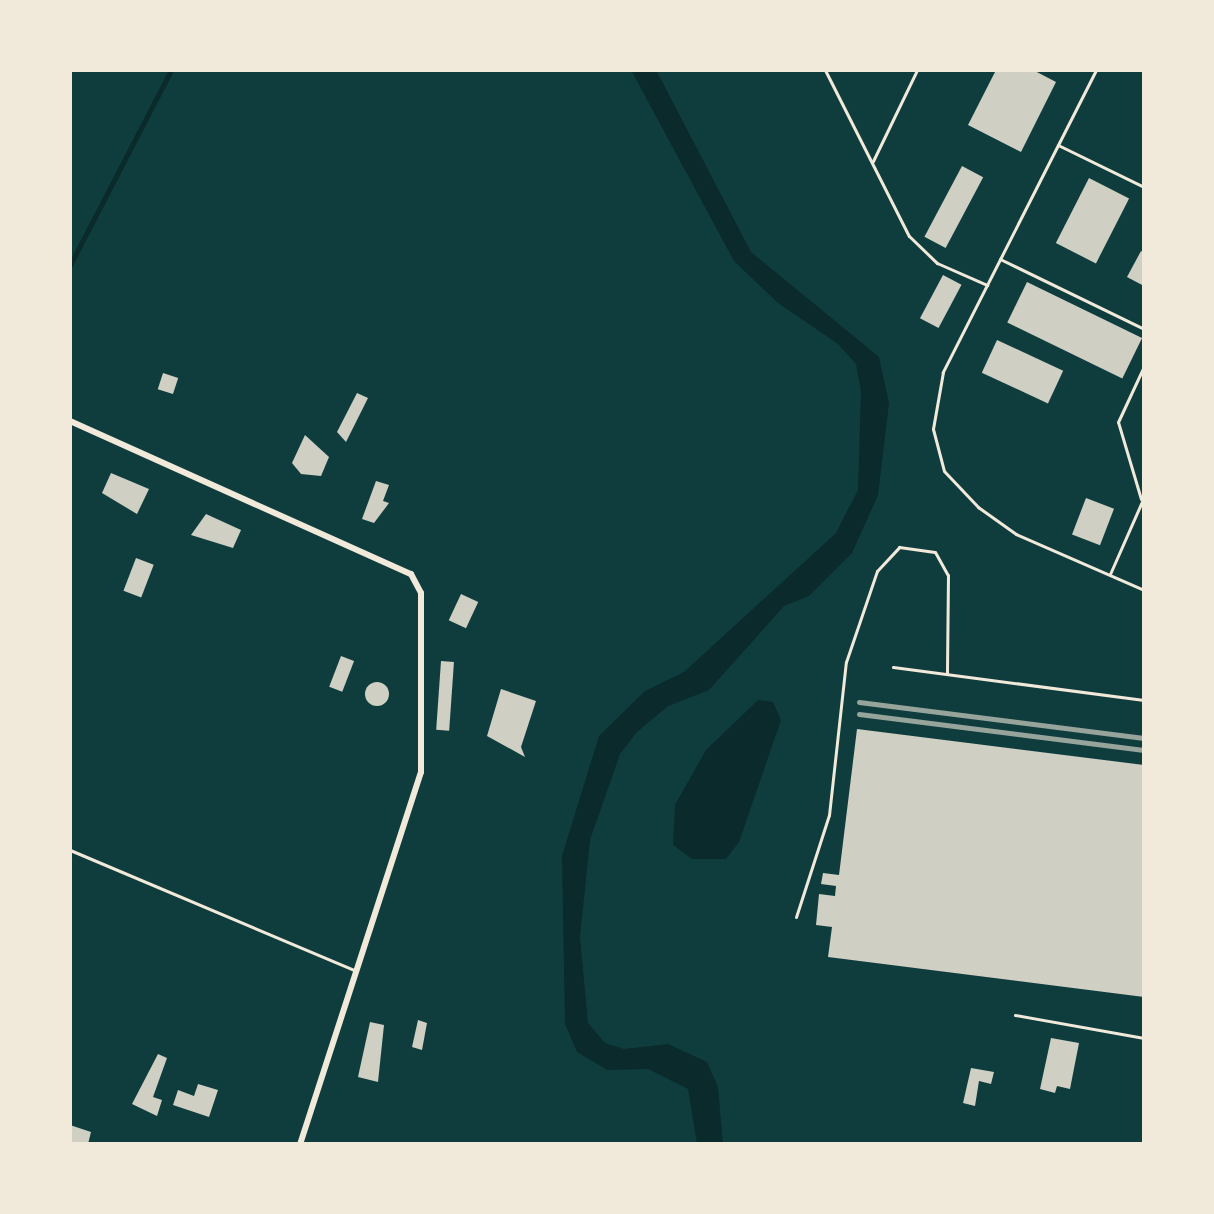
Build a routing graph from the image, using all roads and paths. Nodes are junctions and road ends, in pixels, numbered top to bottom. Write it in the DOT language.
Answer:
graph roads {
  1 [pos="825,70"];
  2 [pos="917,70"];
  3 [pos="1096,70"];
  4 [pos="1058,145"];
  5 [pos="873,161"];
  6 [pos="1144,187"];
  7 [pos="1000,259"];
  8 [pos="987,285"];
  9 [pos="1144,329"];
  10 [pos="1144,366"];
  11 [pos="70,421"];
  12 [pos="1143,498"];
  13 [pos="1109,575"];
  14 [pos="1144,590"];
  15 [pos="893,667"];
  16 [pos="947,674"];
  17 [pos="1144,700"];
  18 [pos="70,850"];
  19 [pos="796,917"];
  20 [pos="356,971"];
  21 [pos="1015,1015"];
  22 [pos="1144,1038"];
  23 [pos="300,1144"];
  1 -- 5 [label="lane"];
  2 -- 5 [label="lane"];
  3 -- 4 [label="lane"];
  4 -- 6 [label="lane"];
  4 -- 7 [label="lane"];
  5 -- 8 [label="lane"];
  7 -- 8 [label="lane"];
  7 -- 9 [label="lane"];
  8 -- 13 [label="lane"];
  10 -- 12 [label="lane"];
  11 -- 20 [label="street"];
  12 -- 13 [label="lane"];
  13 -- 14 [label="lane"];
  15 -- 16 [label="lane"];
  16 -- 17 [label="lane"];
  16 -- 19 [label="lane"];
  18 -- 20 [label="lane"];
  20 -- 23 [label="street"];
  21 -- 22 [label="lane"];
}
